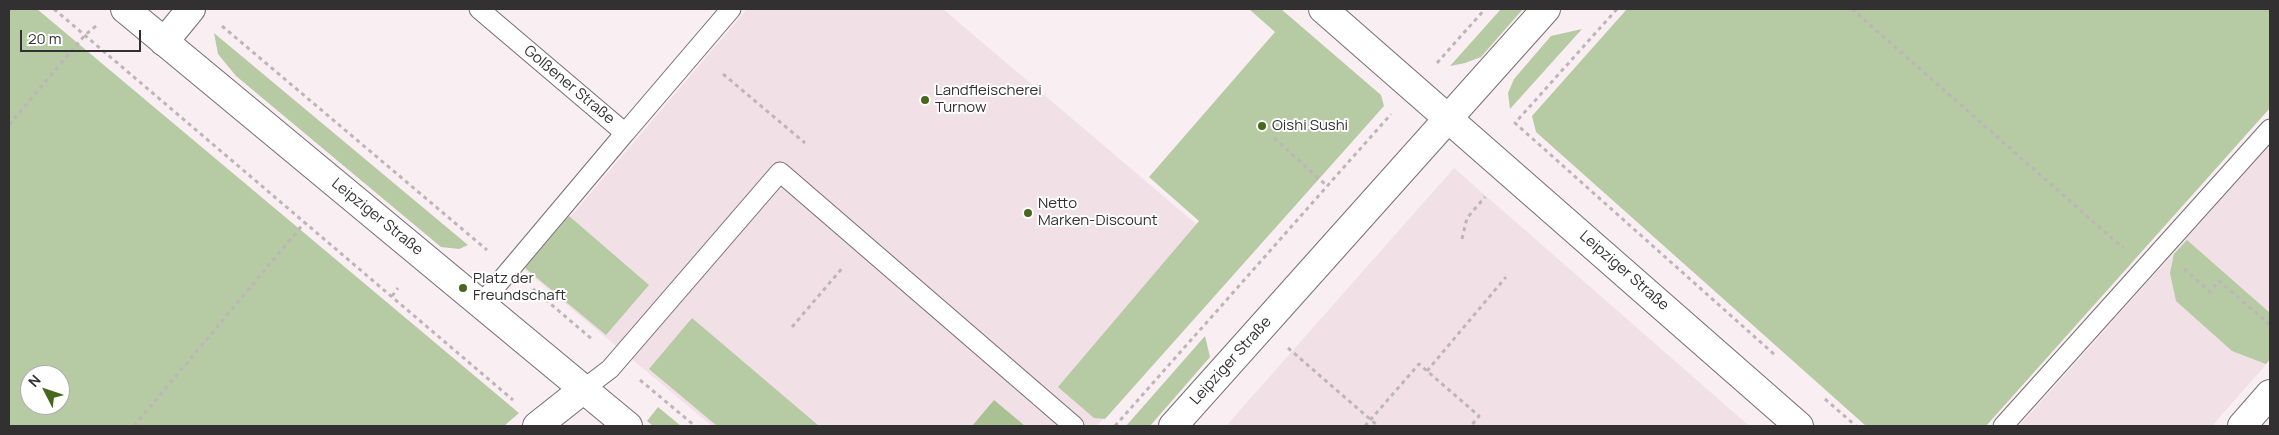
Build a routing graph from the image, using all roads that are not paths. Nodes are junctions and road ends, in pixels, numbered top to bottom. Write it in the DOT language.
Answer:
graph roads {
  1 [pos="125,9"];
  2 [pos="192,9"];
  3 [pos="479,9"];
  4 [pos="731,9"];
  5 [pos="1322,9"];
  6 [pos="1546,9"];
  7 [pos="164,42"];
  8 [pos="1448,117"];
  9 [pos="2270,129"];
  10 [pos="625,133"];
  11 [pos="481,304"];
  12 [pos="585,388"];
  13 [pos="2270,394"];
  14 [pos="539,424"];
  15 [pos="628,426"];
  16 [pos="1074,426"];
  17 [pos="1174,426"];
  18 [pos="1799,426"];
  19 [pos="2003,426"];
  20 [pos="2242,426"];
  1 -- 7 [label="street, Leipziger Straße"];
  2 -- 7 [label="street"];
  3 -- 10 [label="lane, Golßener Straße"];
  4 -- 10 [label="lane, Golßener Straße"];
  5 -- 8 [label="street"];
  6 -- 8 [label="street, Leipziger Straße"];
  7 -- 11 [label="street, Leipziger Straße"];
  8 -- 17 [label="street, Leipziger Straße"];
  8 -- 18 [label="street, Leipziger Straße"];
  9 -- 19 [label="lane"];
  10 -- 11 [label="lane"];
  11 -- 12 [label="street, Leipziger Straße"];
  12 -- 14 [label="street"];
  12 -- 15 [label="street, Leipziger Straße"];
  12 -- 16 [label="lane"];
  13 -- 20 [label="street"];
}
